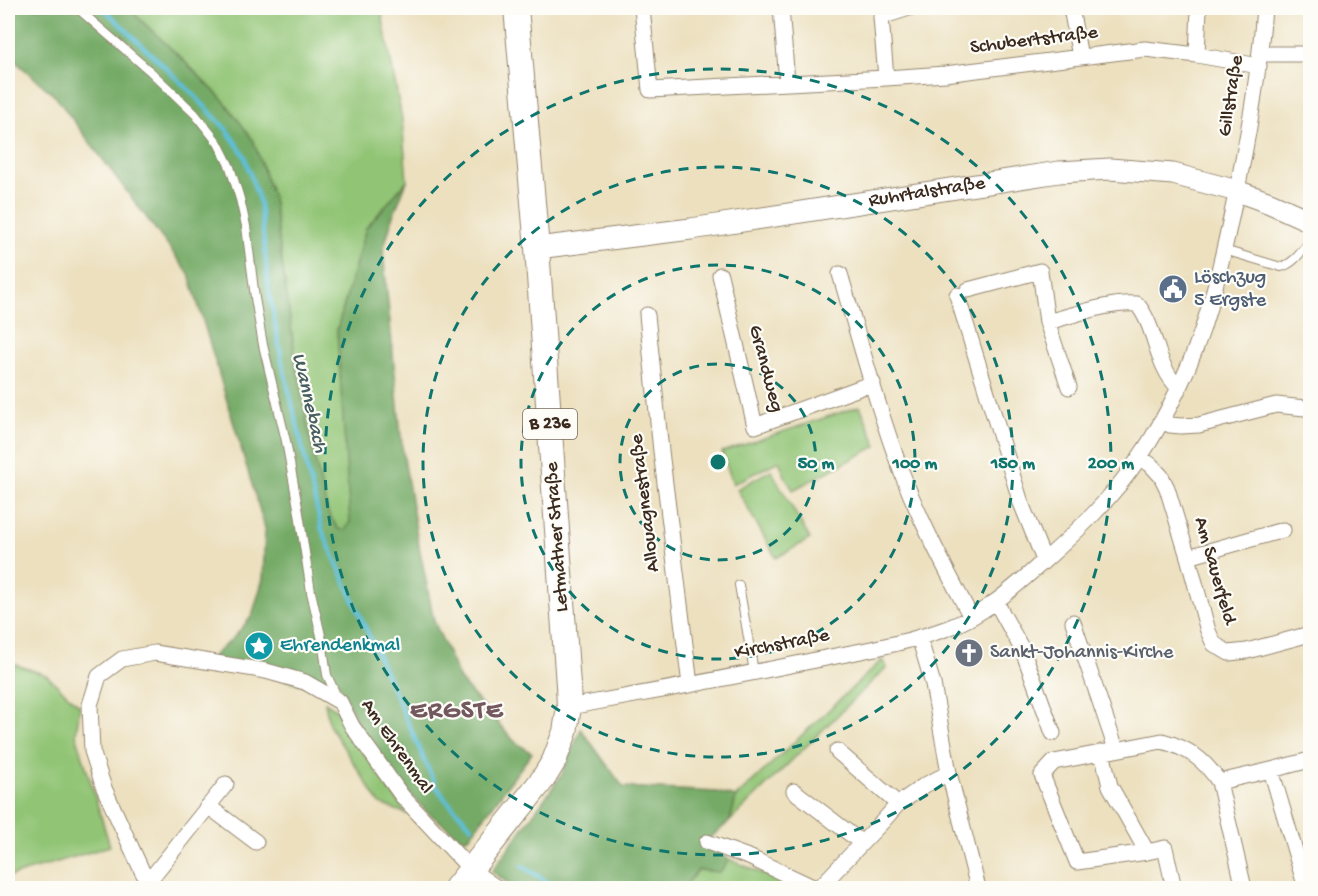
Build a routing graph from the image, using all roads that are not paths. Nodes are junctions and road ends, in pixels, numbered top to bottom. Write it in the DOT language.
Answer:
graph roads {
  1 [pos="77,8"];
  2 [pos="516,8"];
  3 [pos="642,8"];
  4 [pos="781,8"];
  5 [pos="909,8"];
  6 [pos="1071,8"];
  7 [pos="1199,8"];
  8 [pos="1264,8"];
  9 [pos="1311,54"];
  10 [pos="1197,55"];
  11 [pos="1080,57"];
  12 [pos="1260,60"];
  13 [pos="886,78"];
  14 [pos="787,82"];
  15 [pos="1237,191"];
  16 [pos="1311,221"];
  17 [pos="1306,246"];
  18 [pos="537,248"];
  19 [pos="1224,250"];
  20 [pos="840,274"];
  21 [pos="720,275"];
  22 [pos="647,315"];
  23 [pos="1047,322"];
  24 [pos="873,383"];
  25 [pos="1069,387"];
  26 [pos="1178,387"];
  27 [pos="1305,408"];
  28 [pos="1161,421"];
  29 [pos="1140,457"];
  30 [pos="1283,530"];
  31 [pos="1188,557"];
  32 [pos="1044,560"];
  33 [pos="739,585"];
  34 [pos="996,602"];
  35 [pos="971,617"];
  36 [pos="1073,622"];
  37 [pos="1311,634"];
  38 [pos="919,637"];
  39 [pos="753,672"];
  40 [pos="690,685"];
  41 [pos="340,702"];
  42 [pos="568,707"];
  43 [pos="1053,733"];
  44 [pos="1109,750"];
  45 [pos="837,751"];
  46 [pos="1311,760"];
  47 [pos="1271,770"];
  48 [pos="949,773"];
  49 [pos="1219,782"];
  50 [pos="226,784"];
  51 [pos="794,791"];
  52 [pos="898,804"];
  53 [pos="208,806"];
  54 [pos="256,842"];
  55 [pos="707,842"];
  56 [pos="862,843"];
  57 [pos="1147,852"];
  58 [pos="471,870"];
  59 [pos="150,885"];
  60 [pos="456,888"];
  61 [pos="497,888"];
  62 [pos="978,888"];
  63 [pos="1174,888"];
  64 [pos="1244,888"];
  65 [pos="1306,888"];
  1 -- 41 [label="lane"];
  2 -- 18 [label="main road, Letmather Straße / B 236"];
  3 -- 14 [label="street, Schubertstraße"];
  4 -- 14 [label="street"];
  5 -- 13 [label="street"];
  6 -- 11 [label="street"];
  7 -- 10 [label="street"];
  8 -- 12 [label="street, Gillstraße"];
  9 -- 12 [label="street, Schubertstraße"];
  10 -- 11 [label="street, Schubertstraße"];
  10 -- 12 [label="street, Schubertstraße"];
  11 -- 13 [label="street, Schubertstraße"];
  12 -- 15 [label="street, Gillstraße"];
  13 -- 14 [label="street, Schubertstraße"];
  15 -- 16 [label="main road, Ruhrtalstraße"];
  15 -- 18 [label="main road, Ruhrtalstraße"];
  15 -- 19 [label="street, Kirchstraße"];
  17 -- 19 [label="lane"];
  18 -- 42 [label="main road, Letmather Straße / B 236"];
  19 -- 26 [label="street, Kirchstraße"];
  20 -- 24 [label="street"];
  21 -- 24 [label="street, Grandweg"];
  22 -- 40 [label="street, Allouagnestraße"];
  23 -- 25 [label="street"];
  23 -- 26 [label="street"];
  23 -- 32 [label="street"];
  24 -- 35 [label="street"];
  26 -- 28 [label="street, Kirchstraße"];
  27 -- 28 [label="street"];
  28 -- 29 [label="street, Kirchstraße"];
  29 -- 31 [label="street, Am Sauerfeld"];
  29 -- 32 [label="street, Kirchstraße"];
  30 -- 31 [label="street"];
  31 -- 37 [label="street, Am Sauerfeld"];
  32 -- 34 [label="street, Kirchstraße"];
  33 -- 39 [label="lane"];
  34 -- 35 [label="street, Kirchstraße"];
  34 -- 43 [label="street"];
  35 -- 38 [label="street, Kirchstraße"];
  36 -- 44 [label="street"];
  38 -- 39 [label="street, Kirchstraße"];
  38 -- 48 [label="street"];
  39 -- 40 [label="street, Kirchstraße"];
  40 -- 42 [label="street, Kirchstraße"];
  41 -- 58 [label="street, Am Ehrenmal"];
  41 -- 59 [label="street, Am Ehrenmal"];
  42 -- 58 [label="main road, Letmather Straße / B 236"];
  44 -- 49 [label="street"];
  44 -- 57 [label="street"];
  44 -- 57 [label="street"];
  45 -- 52 [label="street"];
  46 -- 47 [label="street"];
  47 -- 49 [label="street"];
  47 -- 65 [label="street"];
  48 -- 52 [label="street"];
  48 -- 62 [label="street"];
  49 -- 64 [label="street"];
  50 -- 53 [label="street"];
  51 -- 56 [label="street"];
  52 -- 56 [label="street"];
  53 -- 54 [label="street"];
  53 -- 59 [label="street"];
  55 -- 56 [label="street"];
  57 -- 63 [label="street"];
  58 -- 60 [label="main road, Letmather Straße / B 236"];
  58 -- 61 [label="street, Am Ehrenmal"];
}
